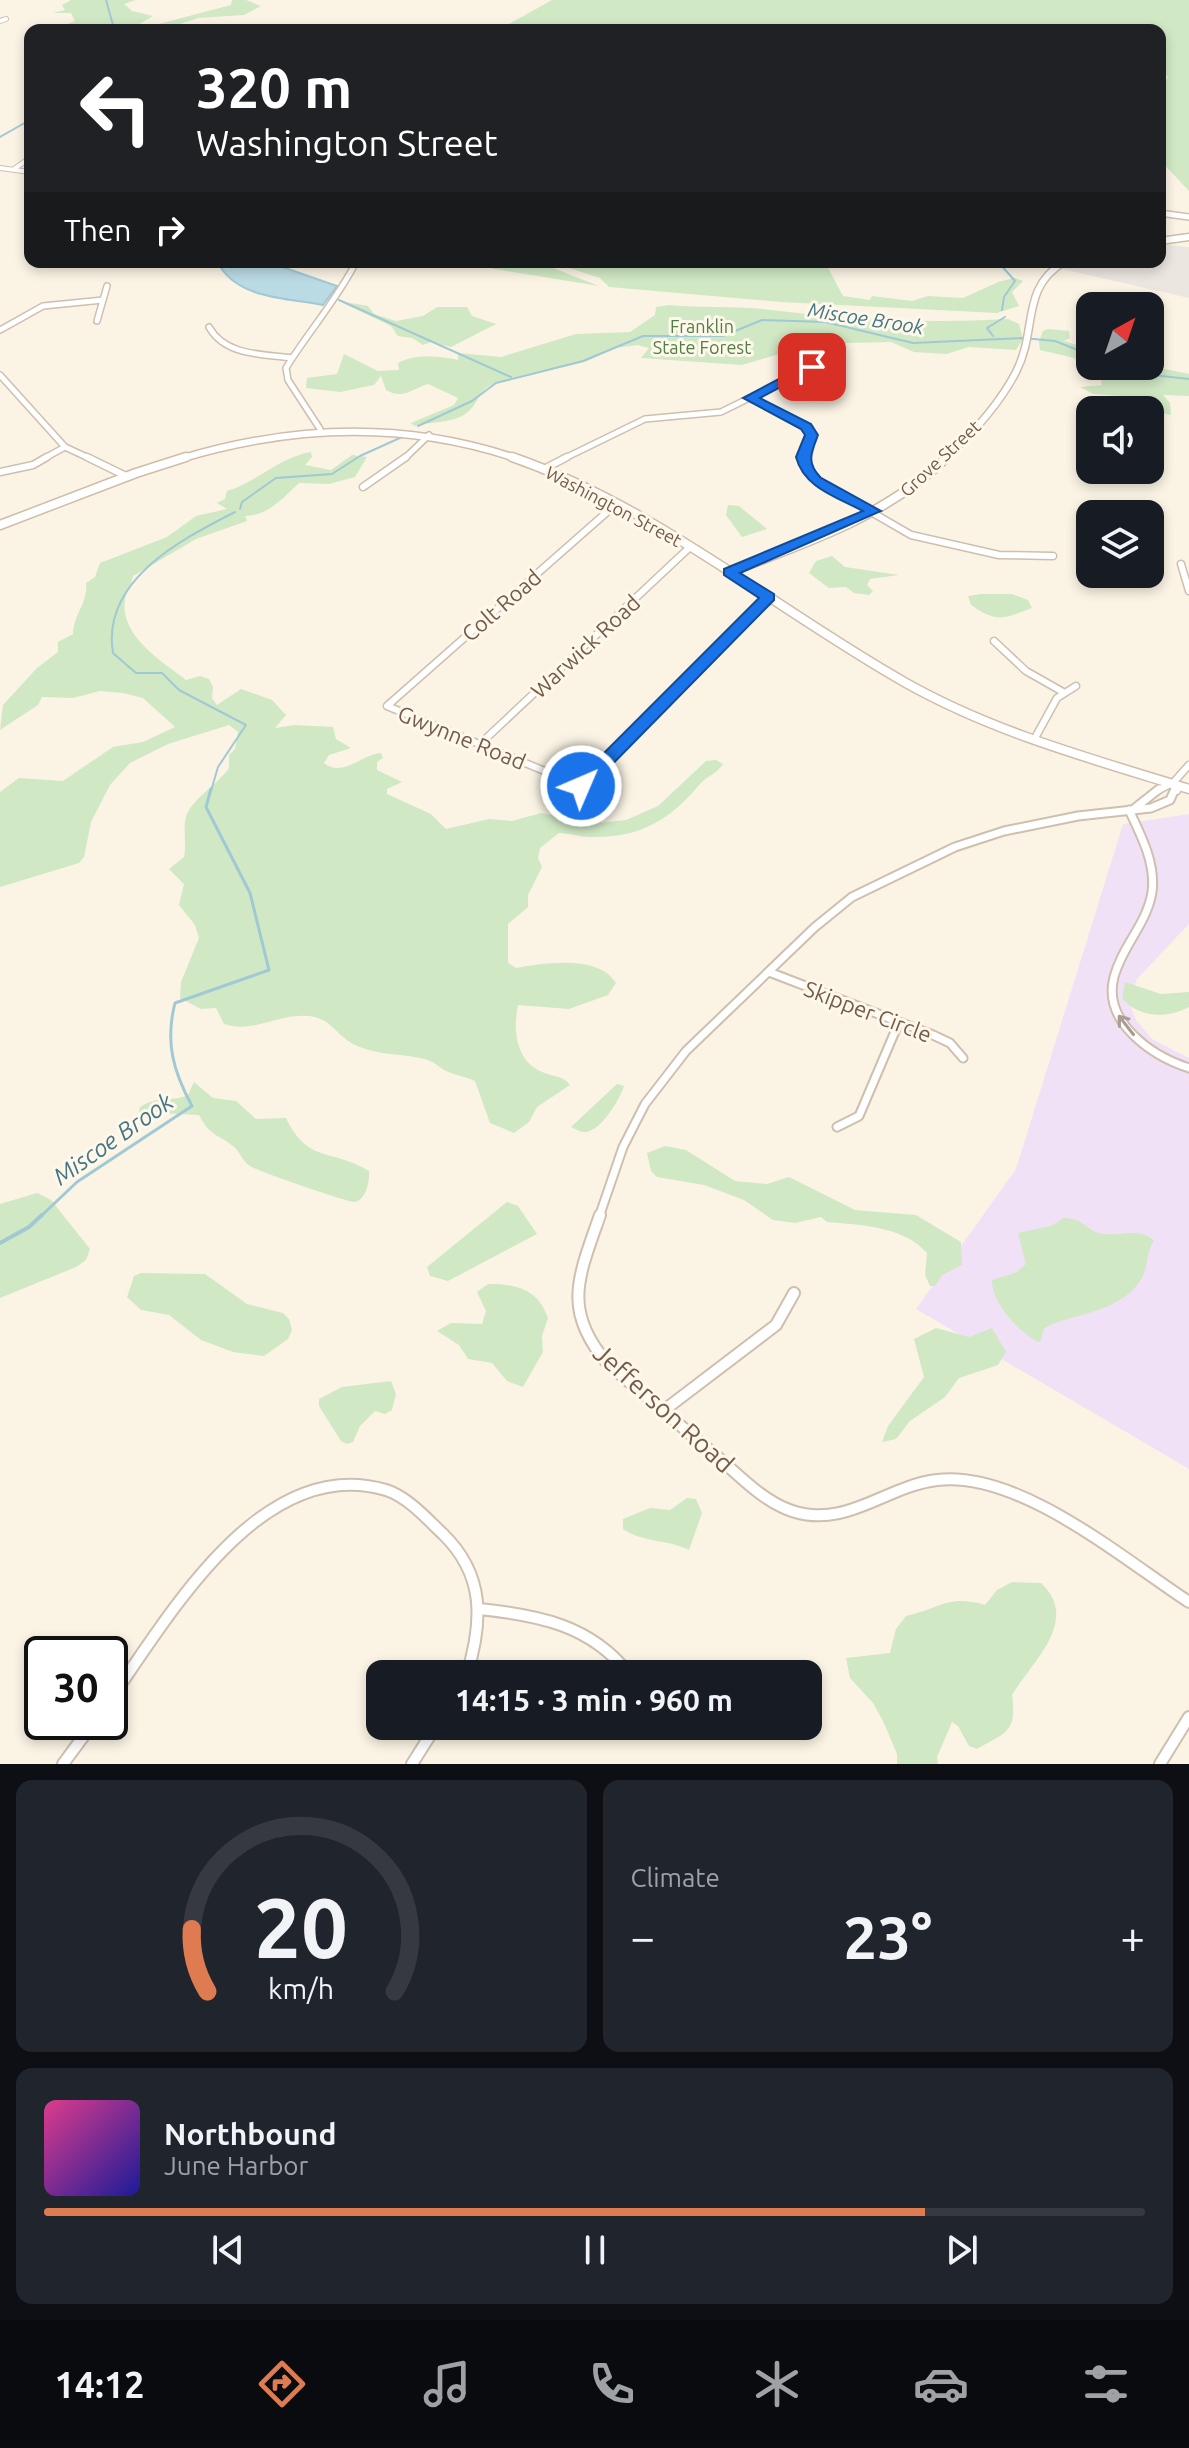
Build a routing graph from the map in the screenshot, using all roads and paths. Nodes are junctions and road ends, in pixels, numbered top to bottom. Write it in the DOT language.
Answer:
graph roads {
  1 [pos="6,19"];
  2 [pos="0,21"];
  3 [pos="24,162"];
  4 [pos="0,168"];
  5 [pos="14,169"];
  6 [pos="24,171"];
  7 [pos="1166,214"];
  8 [pos="1189,217"];
  9 [pos="1189,237"];
  10 [pos="1166,240"];
  11 [pos="353,268"];
  12 [pos="1053,268"];
  13 [pos="107,286"];
  14 [pos="103,300"];
  15 [pos="97,321"];
  16 [pos="209,327"];
  17 [pos="0,330"];
  18 [pos="292,358"];
  19 [pos="812,367"];
  20 [pos="0,375"];
  21 [pos="750,398"];
  22 [pos="320,429"];
  23 [pos="429,435"];
  24 [pos="65,447"];
  25 [pos="546,468"];
  26 [pos="0,472"];
  27 [pos="128,477"];
  28 [pos="363,487"];
  29 [pos="615,505"];
  30 [pos="874,511"];
  31 [pos="0,525"];
  32 [pos="690,547"];
  33 [pos="1053,556"];
  34 [pos="1181,564"];
  35 [pos="729,572"];
  36 [pos="1189,591"];
  37 [pos="769,597"];
  38 [pos="994,641"];
  39 [pos="1076,686"];
  40 [pos="1063,692"];
  41 [pos="387,706"];
  42 [pos="1035,738"];
  43 [pos="480,744"];
  44 [pos="1189,765"];
  45 [pos="1172,784"];
  46 [pos="1189,789"];
  47 [pos="1129,810"];
  48 [pos="769,972"];
  49 [pos="899,1022"];
  50 [pos="963,1058"];
  51 [pos="1189,1068"];
  52 [pos="837,1127"];
  53 [pos="794,1293"];
  54 [pos="663,1411"];
  55 [pos="1189,1602"];
  56 [pos="479,1609"];
  57 [pos="472,1660"];
  58 [pos="615,1660"];
  59 [pos="128,1675"];
  60 [pos="1189,1717"];
  61 [pos="81,1740"];
  62 [pos="427,1740"];
  63 [pos="63,1764"];
  64 [pos="412,1764"];
  65 [pos="1160,1764"];
  1 -- 2 [label="street"];
  3 -- 5 [label="street"];
  4 -- 5 [label="street"];
  5 -- 6 [label="street"];
  7 -- 8 [label="street"];
  9 -- 10 [label="main road"];
  11 -- 18 [label="street"];
  12 -- 30 [label="main road, Grove Street"];
  13 -- 14 [label="street"];
  14 -- 15 [label="street"];
  14 -- 17 [label="street"];
  16 -- 18 [label="street"];
  18 -- 22 [label="street"];
  19 -- 21 [label="street"];
  20 -- 24 [label="street"];
  21 -- 25 [label="street"];
  21 -- 30 [label="street"];
  22 -- 23 [label="main road, Washington Street"];
  22 -- 27 [label="main road, Washington Street"];
  23 -- 25 [label="main road, Washington Street"];
  23 -- 28 [label="street"];
  24 -- 26 [label="street"];
  24 -- 27 [label="street"];
  25 -- 29 [label="main road, Washington Street"];
  27 -- 31 [label="main road, Washington Street"];
  29 -- 32 [label="main road, Washington Street"];
  29 -- 41 [label="street, Colt Road"];
  30 -- 33 [label="street"];
  30 -- 35 [label="main road, Grove Street"];
  32 -- 35 [label="main road, Washington Street"];
  32 -- 43 [label="street, Warwick Road"];
  34 -- 36 [label="street"];
  35 -- 37 [label="main road, Washington Street"];
  37 -- 42 [label="main road, Washington Street"];
  37 -- 43 [label="street, Gwynne Road"];
  38 -- 40 [label="street"];
  39 -- 40 [label="street"];
  40 -- 42 [label="street"];
  41 -- 43 [label="street, Gwynne Road"];
  42 -- 45 [label="main road, Washington Street"];
  44 -- 45 [label="street"];
  45 -- 46 [label="main road, Washington Street"];
  45 -- 47 [label="street, Jefferson Road"];
  45 -- 47 [label="street, Jefferson Road"];
  47 -- 48 [label="street, Jefferson Road"];
  51 -- 47 [label="street, one-way"];
  48 -- 49 [label="street, Skipper Circle"];
  48 -- 54 [label="street, Jefferson Road"];
  49 -- 50 [label="street, Skipper Circle"];
  49 -- 52 [label="street"];
  53 -- 54 [label="street"];
  54 -- 55 [label="street, Jefferson Road"];
  56 -- 57 [label="street"];
  56 -- 58 [label="street"];
  56 -- 59 [label="street"];
  60 -- 65 [label="street"];
  61 -- 63 [label="street"];
  62 -- 64 [label="street"];
}
